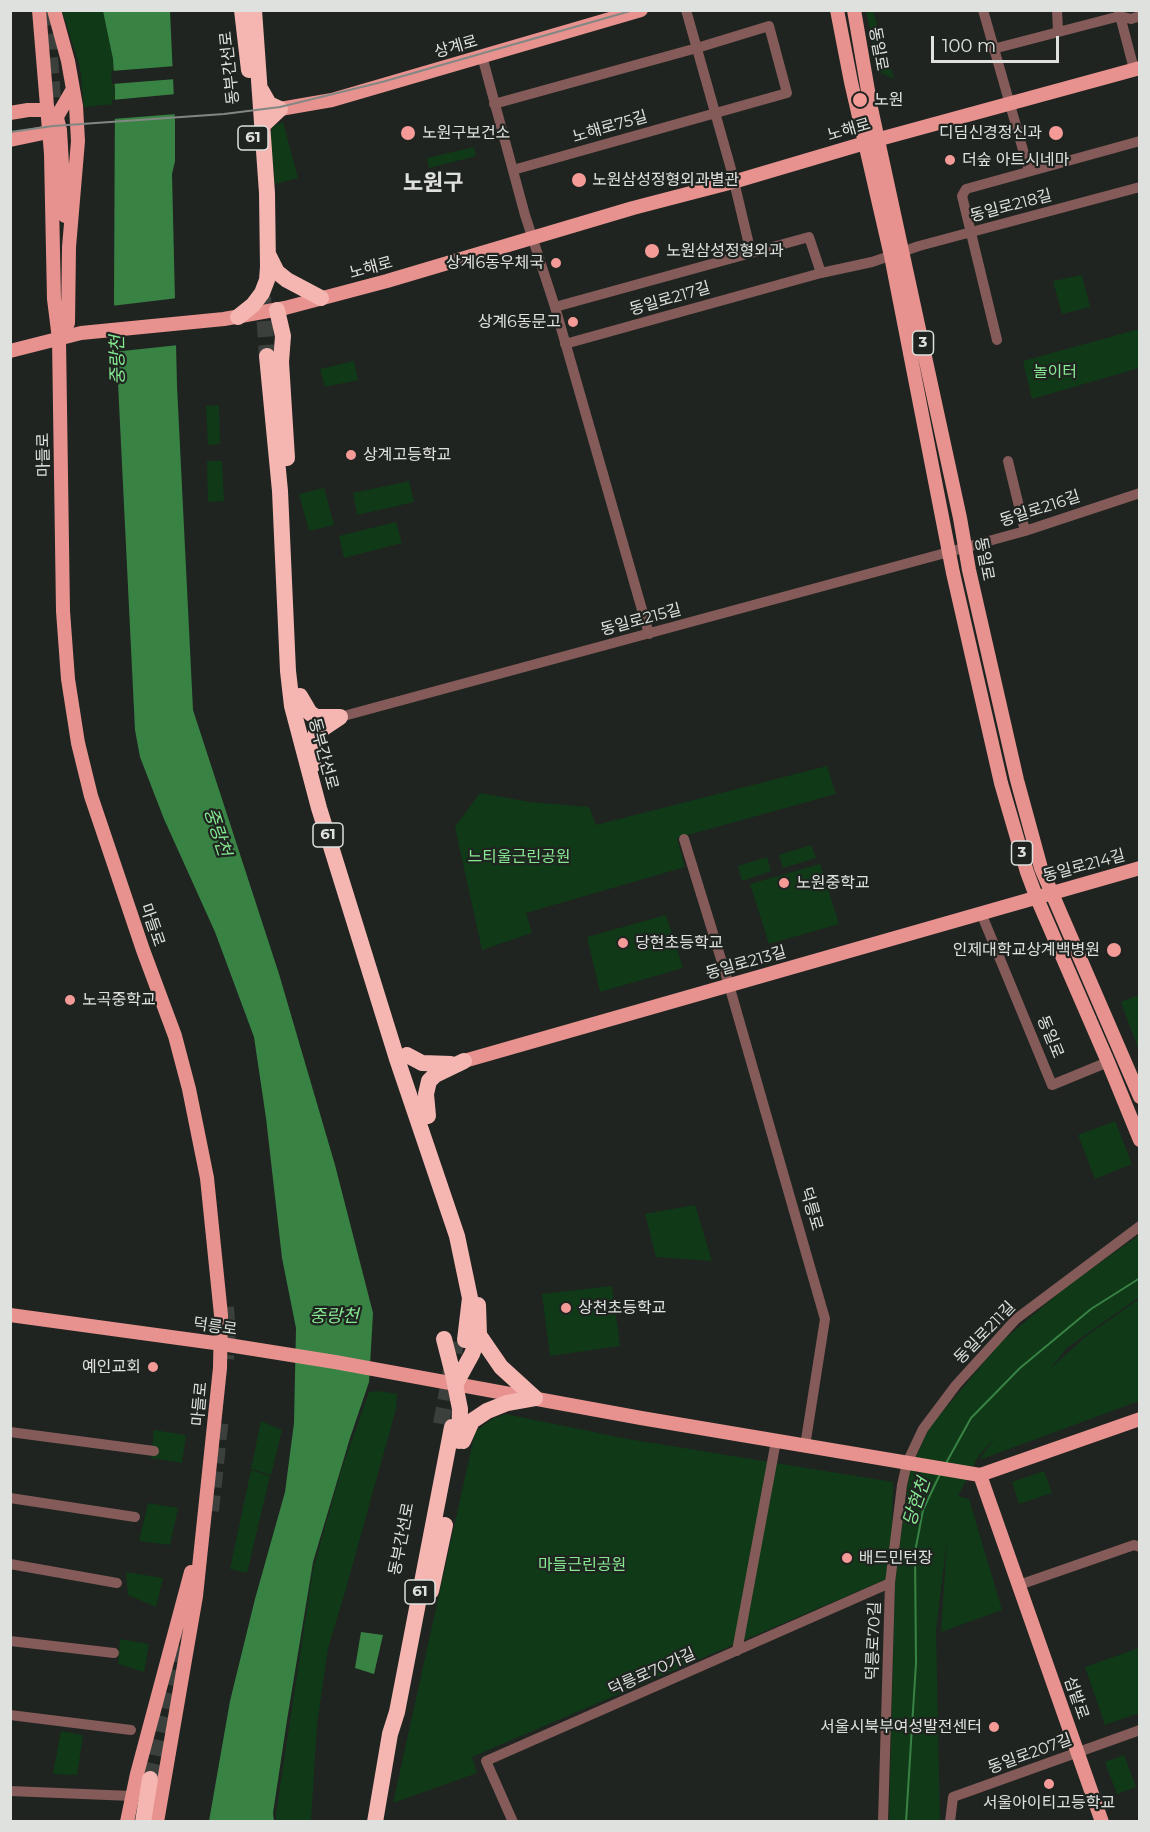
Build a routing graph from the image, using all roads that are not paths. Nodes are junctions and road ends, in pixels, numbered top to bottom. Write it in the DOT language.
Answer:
graph roads {
  1 [pos="39,10"];
  2 [pos="54,10"];
  3 [pos="242,10"];
  4 [pos="254,10"];
  5 [pos="641,10"];
  6 [pos="686,10"];
  7 [pos="837,10"];
  8 [pos="854,10"];
  9 [pos="983,10"];
  10 [pos="1057,10"];
  11 [pos="1119,13"];
  12 [pos="1140,16"];
  13 [pos="1058,32"];
  14 [pos="697,48"];
  15 [pos="993,49"];
  16 [pos="482,56"];
  17 [pos="1137,69"];
  18 [pos="73,88"];
  19 [pos="260,89"];
  20 [pos="494,104"];
  21 [pos="1009,104"];
  22 [pos="280,110"];
  23 [pos="10,113"];
  24 [pos="715,113"];
  25 [pos="52,114"];
  26 [pos="262,126"];
  27 [pos="48,132"];
  28 [pos="25,136"];
  29 [pos="879,139"];
  30 [pos="10,140"];
  31 [pos="1140,141"];
  32 [pos="865,143"];
  33 [pos="51,154"];
  34 [pos="513,170"];
  35 [pos="1029,171"];
  36 [pos="734,182"];
  37 [pos="1140,187"];
  38 [pos="971,232"];
  39 [pos="532,237"];
  40 [pos="69,247"];
  41 [pos="752,253"];
  42 [pos="897,254"];
  43 [pos="264,260"];
  44 [pos="820,273"];
  45 [pos="321,298"];
  46 [pos="555,307"];
  47 [pos="277,310"];
  48 [pos="231,318"];
  49 [pos="59,339"];
  50 [pos="997,340"];
  51 [pos="565,344"];
  52 [pos="10,351"];
  53 [pos="267,356"];
  54 [pos="1008,461"];
  55 [pos="1140,493"];
  56 [pos="1024,531"];
  57 [pos="965,547"];
  58 [pos="949,552"];
  59 [pos="649,634"];
  60 [pos="300,696"];
  61 [pos="340,717"];
  62 [pos="311,748"];
  63 [pos="315,793"];
  64 [pos="684,839"];
  65 [pos="1140,868"];
  66 [pos="1051,892"];
  67 [pos="1036,896"];
  68 [pos="351,906"];
  69 [pos="981,913"];
  70 [pos="729,985"];
  71 [pos="407,1055"];
  72 [pos="464,1061"];
  73 [pos="1108,1062"];
  74 [pos="1140,1097"];
  75 [pos="423,1120"];
  76 [pos="1140,1140"];
  77 [pos="425,1145"];
  78 [pos="447,1173"];
  79 [pos="453,1226"];
  80 [pos="1140,1226"];
  81 [pos="10,1315"];
  82 [pos="461,1339"];
  83 [pos="222,1344"];
  84 [pos="455,1385"];
  85 [pos="535,1398"];
  86 [pos="1140,1419"];
  87 [pos="10,1431"];
  88 [pos="776,1441"];
  89 [pos="805,1446"];
  90 [pos="154,1451"];
  91 [pos="458,1454"];
  92 [pos="912,1464"];
  93 [pos="980,1475"];
  94 [pos="10,1498"];
  95 [pos="135,1517"];
  96 [pos="204,1521"];
  97 [pos="1140,1547"];
  98 [pos="10,1564"];
  99 [pos="117,1583"];
  100 [pos="890,1583"];
  101 [pos="1019,1585"];
  102 [pos="10,1641"];
  103 [pos="737,1651"];
  104 [pos="114,1653"];
  105 [pos="398,1702"];
  106 [pos="10,1715"];
  107 [pos="152,1721"];
  108 [pos="174,1729"];
  109 [pos="131,1730"];
  110 [pos="1140,1730"];
  111 [pos="390,1734"];
  112 [pos="1078,1752"];
  113 [pos="382,1777"];
  114 [pos="150,1779"];
  115 [pos="10,1791"];
  116 [pos="132,1796"];
  117 [pos="127,1821"];
  118 [pos="143,1821"];
  119 [pos="157,1821"];
  120 [pos="375,1821"];
  121 [pos="386,1821"];
  122 [pos="513,1821"];
  123 [pos="883,1821"];
  124 [pos="951,1821"];
  125 [pos="1102,1821"];
  1 -- 25 [label="main road"];
  2 -- 18 [label="main road, 마들로"];
  3 -- 43 [label="highway, 동부간선로 / 61"];
  4 -- 19 [label="highway"];
  5 -- 16 [label="main road, 상계로"];
  6 -- 14 [label="street"];
  7 -- 32 [label="main road, 동일로 / 3"];
  8 -- 29 [label="main road, 동일로 / 3"];
  9 -- 15 [label="street"];
  10 -- 13 [label="street"];
  11 -- 12 [label="street"];
  11 -- 13 [label="street"];
  11 -- 17 [label="street"];
  13 -- 15 [label="street"];
  14 -- 20 [label="street"];
  14 -- 24 [label="street"];
  14 -- 24 [label="street, 노해로75길"];
  15 -- 21 [label="street"];
  16 -- 20 [label="street"];
  16 -- 22 [label="main road, 상계로"];
  17 -- 21 [label="main road, 노해로"];
  18 -- 25 [label="main road"];
  18 -- 40 [label="main road, 마들로"];
  19 -- 22 [label="highway"];
  19 -- 26 [label="highway"];
  20 -- 34 [label="street"];
  21 -- 29 [label="main road, 노해로"];
  21 -- 35 [label="street"];
  22 -- 26 [label="highway"];
  23 -- 25 [label="main road"];
  24 -- 34 [label="street, 노해로75길"];
  24 -- 36 [label="street"];
  25 -- 27 [label="main road"];
  25 -- 40 [label="main road"];
  26 -- 43 [label="highway"];
  27 -- 28 [label="main road"];
  27 -- 33 [label="main road, 마들로"];
  28 -- 30 [label="main road"];
  28 -- 33 [label="main road"];
  29 -- 32 [label="main road, 노해로"];
  29 -- 42 [label="main road, 동일로 / 3"];
  31 -- 35 [label="street"];
  32 -- 36 [label="main road, 노해로"];
  32 -- 42 [label="main road, 동일로 / 3"];
  33 -- 49 [label="main road, 마들로"];
  34 -- 39 [label="street"];
  35 -- 38 [label="street"];
  36 -- 39 [label="main road, 노해로"];
  36 -- 41 [label="street"];
  37 -- 38 [label="street, 동일로218길"];
  38 -- 42 [label="street, 동일로218길"];
  38 -- 50 [label="street"];
  39 -- 45 [label="main road, 노해로"];
  39 -- 46 [label="street"];
  40 -- 49 [label="main road, 마들로"];
  41 -- 44 [label="street"];
  41 -- 46 [label="street"];
  42 -- 44 [label="street, 동일로217길"];
  42 -- 57 [label="main road, 동일로 / 3"];
  42 -- 58 [label="main road, 동일로 / 3"];
  43 -- 45 [label="highway"];
  43 -- 48 [label="highway"];
  44 -- 51 [label="street, 동일로217길"];
  45 -- 47 [label="main road, 노해로"];
  46 -- 51 [label="street"];
  47 -- 48 [label="main road, 노해로"];
  47 -- 60 [label="highway"];
  48 -- 49 [label="main road, 노해로"];
  49 -- 52 [label="main road, 노해로"];
  49 -- 83 [label="main road, 마들로"];
  51 -- 59 [label="street"];
  53 -- 63 [label="highway, 동부간선로 / 61"];
  54 -- 56 [label="street"];
  55 -- 56 [label="street, 동일로216길"];
  56 -- 57 [label="street, 동일로216길"];
  57 -- 58 [label="street, 동일로216길"];
  57 -- 66 [label="main road, 동일로 / 3"];
  58 -- 59 [label="street, 동일로215길"];
  58 -- 67 [label="main road, 동일로 / 3"];
  59 -- 61 [label="street, 동일로215길"];
  60 -- 61 [label="highway"];
  60 -- 62 [label="highway"];
  61 -- 62 [label="highway"];
  62 -- 63 [label="highway"];
  63 -- 68 [label="highway, 동부간선로 / 61"];
  64 -- 70 [label="street, 덕릉로"];
  65 -- 66 [label="main road, 동일로214길"];
  66 -- 67 [label="main road, 동일로214길"];
  66 -- 74 [label="main road, 동일로 / 3"];
  67 -- 69 [label="main road, 동일로213길"];
  67 -- 73 [label="main road, 동일로 / 3"];
  68 -- 71 [label="highway"];
  68 -- 75 [label="highway, 동부간선로 / 61"];
  69 -- 70 [label="main road, 동일로213길"];
  69 -- 73 [label="street, 동일로"];
  70 -- 72 [label="main road, 동일로213길"];
  70 -- 89 [label="street, 덕릉로"];
  71 -- 72 [label="highway"];
  71 -- 75 [label="highway"];
  72 -- 75 [label="highway"];
  73 -- 76 [label="main road, 동일로 / 3"];
  75 -- 77 [label="highway, 동부간선로 / 61"];
  75 -- 78 [label="highway"];
  77 -- 79 [label="highway, 동부간선로 / 61"];
  77 -- 82 [label="highway, 동부간선로 / 61"];
  78 -- 79 [label="highway"];
  78 -- 82 [label="highway"];
  79 -- 82 [label="highway, 동부간선로 / 61"];
  80 -- 92 [label="street, 동일로211길"];
  81 -- 83 [label="main road, 덕릉로"];
  82 -- 84 [label="highway"];
  82 -- 84 [label="highway"];
  82 -- 85 [label="highway"];
  83 -- 84 [label="main road, 덕릉로"];
  83 -- 96 [label="main road, 마들로"];
  84 -- 85 [label="main road, 덕릉로"];
  84 -- 91 [label="highway"];
  85 -- 88 [label="main road, 덕릉로"];
  85 -- 91 [label="highway"];
  86 -- 93 [label="main road"];
  87 -- 90 [label="street"];
  88 -- 89 [label="main road, 덕릉로"];
  88 -- 103 [label="street"];
  89 -- 92 [label="main road, 덕릉로"];
  91 -- 105 [label="highway"];
  92 -- 93 [label="main road, 덕릉로"];
  92 -- 100 [label="street, 덕릉로70길"];
  93 -- 101 [label="main road, 섬밭로"];
  94 -- 95 [label="street"];
  96 -- 107 [label="main road, 마들로"];
  96 -- 108 [label="main road, 마들로"];
  97 -- 101 [label="street"];
  98 -- 99 [label="street"];
  100 -- 103 [label="street, 덕릉로70가길"];
  100 -- 123 [label="street, 덕릉로70길"];
  101 -- 112 [label="main road, 섬밭로"];
  102 -- 104 [label="street"];
  103 -- 122 [label="street, 덕릉로70가길"];
  105 -- 111 [label="highway, 동부간선로 / 61"];
  105 -- 111 [label="highway, 동부간선로 / 61"];
  106 -- 109 [label="street"];
  107 -- 108 [label="main road"];
  107 -- 116 [label="main road, 마들로"];
  108 -- 119 [label="main road, 마들로"];
  110 -- 112 [label="street, 동일로207길"];
  111 -- 113 [label="highway, 동부간선로 / 61"];
  112 -- 124 [label="street, 동일로207길"];
  112 -- 125 [label="main road, 섬밭로"];
  113 -- 120 [label="highway, 동부간선로 / 61"];
  113 -- 121 [label="highway"];
  114 -- 118 [label="highway"];
  115 -- 116 [label="street"];
  116 -- 117 [label="main road, 마들로"];
}
